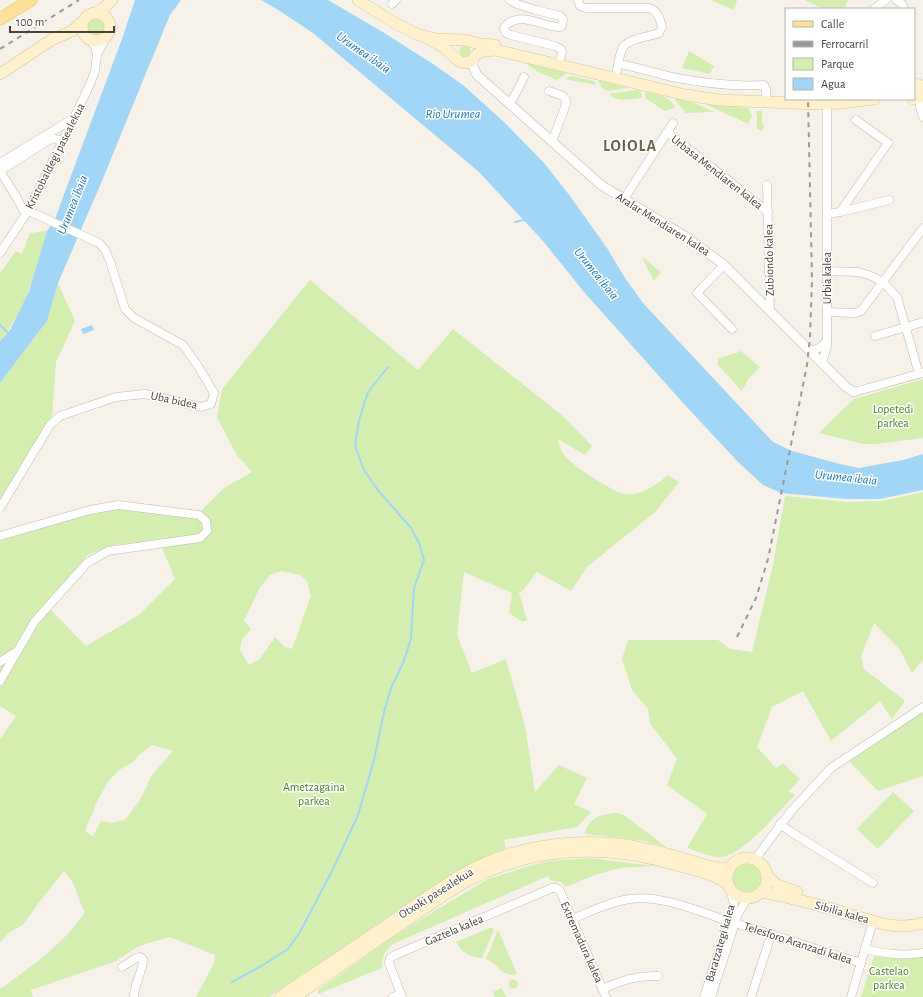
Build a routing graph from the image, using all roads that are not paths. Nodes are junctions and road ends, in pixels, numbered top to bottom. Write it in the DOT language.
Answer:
graph roads {
  1 [pos="16,0"];
  2 [pos="31,0"];
  3 [pos="111,0"];
  4 [pos="358,0"];
  5 [pos="510,0"];
  6 [pos="578,0"];
  7 [pos="886,0"];
  8 [pos="896,0"];
  9 [pos="875,8"];
  10 [pos="904,8"];
  11 [pos="0,10"];
  12 [pos="96,13"];
  13 [pos="0,19"];
  14 [pos="108,20"];
  15 [pos="83,21"];
  16 [pos="67,33"];
  17 [pos="106,37"];
  18 [pos="427,38"];
  19 [pos="88,39"];
  20 [pos="467,42"];
  21 [pos="97,55"];
  22 [pos="475,57"];
  23 [pos="456,59"];
  24 [pos="560,60"];
  25 [pos="617,69"];
  26 [pos="0,74"];
  27 [pos="524,77"];
  28 [pos="915,83"];
  29 [pos="549,91"];
  30 [pos="918,96"];
  31 [pos="785,98"];
  32 [pos="865,100"];
  33 [pos="509,103"];
  34 [pos="827,104"];
  35 [pos="923,117"];
  36 [pos="74,118"];
  37 [pos="856,120"];
  38 [pos="673,123"];
  39 [pos="667,132"];
  40 [pos="63,141"];
  41 [pos="552,142"];
  42 [pos="0,163"];
  43 [pos="0,171"];
  44 [pos="767,185"];
  45 [pos="35,197"];
  46 [pos="17,198"];
  47 [pos="624,199"];
  48 [pos="890,200"];
  49 [pos="768,212"];
  50 [pos="840,212"];
  51 [pos="32,213"];
  52 [pos="827,214"];
  53 [pos="923,228"];
  54 [pos="0,253"];
  55 [pos="724,265"];
  56 [pos="828,271"];
  57 [pos="883,282"];
  58 [pos="770,311"];
  59 [pos="827,312"];
  60 [pos="923,322"];
  61 [pos="905,327"];
  62 [pos="732,329"];
  63 [pos="875,336"];
  64 [pos="827,341"];
  65 [pos="810,351"];
  66 [pos="822,363"];
  67 [pos="921,373"];
  68 [pos="854,392"];
  69 [pos="0,508"];
  70 [pos="0,536"];
  71 [pos="16,651"];
  72 [pos="0,662"];
  73 [pos="0,681"];
  74 [pos="923,707"];
  75 [pos="780,824"];
  76 [pos="755,859"];
  77 [pos="730,868"];
  78 [pos="767,876"];
  79 [pos="873,883"];
  80 [pos="729,886"];
  81 [pos="556,888"];
  82 [pos="761,892"];
  83 [pos="748,898"];
  84 [pos="923,916"];
  85 [pos="572,919"];
  86 [pos="874,921"];
  87 [pos="732,922"];
  88 [pos="923,923"];
  89 [pos="771,935"];
  90 [pos="866,949"];
  91 [pos="923,953"];
  92 [pos="862,963"];
  93 [pos="122,967"];
  94 [pos="658,976"];
  95 [pos="602,988"];
  96 [pos="399,996"];
  97 [pos="134,997"];
  98 [pos="280,997"];
  99 [pos="295,997"];
  100 [pos="606,997"];
  101 [pos="704,997"];
  102 [pos="711,997"];
  103 [pos="751,997"];
  104 [pos="851,997"];
  1 -- 11 [label="main road"];
  2 -- 13 [label="main road"];
  3 -- 12 [label="main road"];
  3 -- 14 [label="main road"];
  4 -- 18 [label="main road"];
  5 -- 24 [label="street"];
  6 -- 25 [label="street"];
  7 -- 9 [label="street"];
  8 -- 10 [label="street"];
  12 -- 14 [label="main road"];
  12 -- 15 [label="main road"];
  14 -- 17 [label="main road"];
  15 -- 16 [label="main road"];
  15 -- 19 [label="main road"];
  16 -- 19 [label="main road"];
  16 -- 26 [label="main road"];
  17 -- 19 [label="main road"];
  17 -- 21 [label="street, Kristobaldegi pasealekua"];
  18 -- 20 [label="main road"];
  18 -- 23 [label="main road"];
  19 -- 21 [label="street"];
  20 -- 22 [label="main road"];
  20 -- 23 [label="main road"];
  20 -- 24 [label="main road"];
  21 -- 36 [label="street, Kristobaldegi pasealekua"];
  22 -- 23 [label="main road"];
  22 -- 33 [label="street, Aralar Mendiaren kalea"];
  22 -- 34 [label="main road"];
  24 -- 25 [label="main road"];
  25 -- 31 [label="main road"];
  27 -- 33 [label="street"];
  28 -- 30 [label="main road"];
  29 -- 41 [label="street"];
  30 -- 35 [label="street"];
  32 -- 34 [label="main road"];
  33 -- 41 [label="street, Aralar Mendiaren kalea"];
  34 -- 52 [label="street, Urbia kalea"];
  36 -- 40 [label="street, Kristobaldegi pasealekua"];
  36 -- 42 [label="street"];
  37 -- 50 [label="street"];
  38 -- 39 [label="street"];
  39 -- 47 [label="street"];
  39 -- 49 [label="street, Urbasa Mendiaren kalea"];
  40 -- 43 [label="street"];
  40 -- 45 [label="street, Kristobaldegi pasealekua"];
  41 -- 47 [label="street, Aralar Mendiaren kalea"];
  43 -- 46 [label="street"];
  44 -- 49 [label="street, Zubiondo kalea"];
  45 -- 46 [label="street"];
  45 -- 51 [label="street, Kristobaldegi pasealekua"];
  46 -- 51 [label="street"];
  47 -- 55 [label="street, Aralar Mendiaren kalea"];
  48 -- 50 [label="street"];
  49 -- 58 [label="street, Zubiondo kalea"];
  50 -- 52 [label="street"];
  51 -- 54 [label="street, Kristobaldegi pasealekua"];
  51 -- 69 [label="street, Uba bidea"];
  52 -- 56 [label="street, Urbia kalea"];
  53 -- 57 [label="street"];
  55 -- 58 [label="street, Aralar Mendiaren kalea"];
  55 -- 62 [label="street"];
  56 -- 57 [label="street"];
  56 -- 59 [label="street, Urbia kalea"];
  57 -- 59 [label="street"];
  57 -- 61 [label="street"];
  58 -- 65 [label="street, Aralar Mendiaren kalea"];
  59 -- 64 [label="street, Urbia kalea"];
  60 -- 61 [label="street"];
  61 -- 63 [label="street"];
  61 -- 67 [label="street"];
  64 -- 65 [label="street"];
  64 -- 66 [label="street, Urbia kalea"];
  65 -- 66 [label="street, Aralar Mendiaren kalea"];
  66 -- 68 [label="street, Aralar Mendiaren kalea"];
  67 -- 68 [label="street"];
  70 -- 71 [label="street"];
  71 -- 72 [label="street"];
  71 -- 73 [label="street"];
  74 -- 75 [label="street"];
  75 -- 76 [label="street"];
  75 -- 79 [label="street"];
  76 -- 77 [label="main road"];
  76 -- 78 [label="main road"];
  77 -- 80 [label="main road"];
  77 -- 98 [label="main road, Otxoki pasealekua"];
  78 -- 82 [label="main road"];
  78 -- 84 [label="main road, Sibilia kalea"];
  80 -- 83 [label="main road"];
  80 -- 87 [label="street, Baratzategi kalea"];
  80 -- 99 [label="main road, Otxoki pasealekua"];
  81 -- 85 [label="street, Extremadura kalea"];
  81 -- 96 [label="street, Gaztela kalea"];
  82 -- 83 [label="main road"];
  82 -- 86 [label="main road, Sibilia kalea"];
  83 -- 87 [label="street, Baratzategi kalea"];
  85 -- 87 [label="street, Telesforo Aranzadi kalea"];
  85 -- 95 [label="street, Extremadura kalea"];
  86 -- 88 [label="main road, Sibilia kalea"];
  86 -- 90 [label="street"];
  87 -- 89 [label="street, Telesforo Aranzadi kalea"];
  87 -- 101 [label="street, Baratzategi kalea"];
  87 -- 102 [label="street, Baratzategi kalea"];
  89 -- 92 [label="street, Telesforo Aranzadi kalea"];
  89 -- 103 [label="street"];
  90 -- 91 [label="street"];
  90 -- 92 [label="street"];
  92 -- 104 [label="street"];
  93 -- 97 [label="street"];
  94 -- 95 [label="street"];
  95 -- 100 [label="street, Extremadura kalea"];
}
